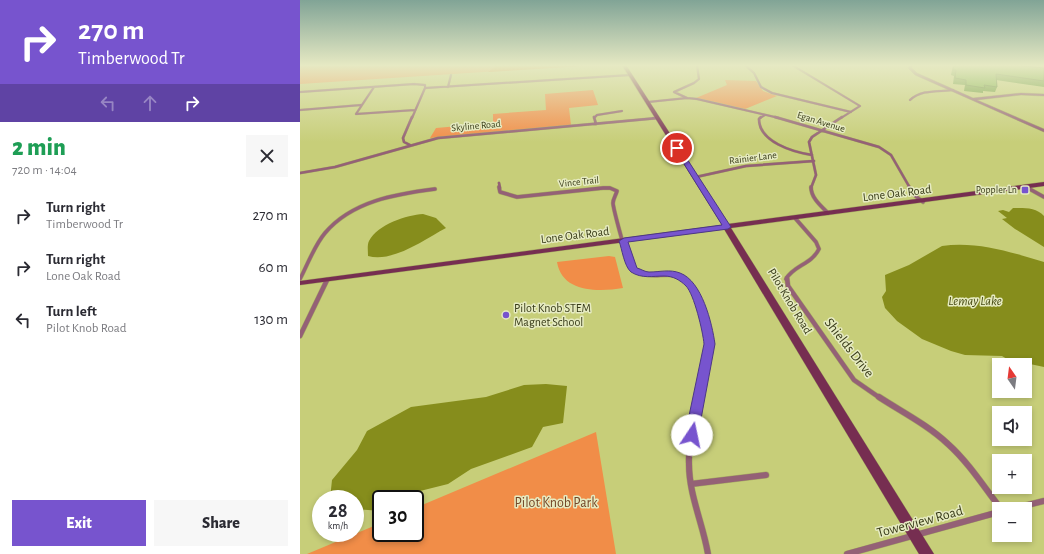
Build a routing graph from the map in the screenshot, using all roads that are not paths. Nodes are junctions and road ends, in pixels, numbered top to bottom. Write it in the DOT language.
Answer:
graph roads {
  1 [pos="317,91"];
  2 [pos="371,91"];
  3 [pos="424,91"];
  4 [pos="641,91"];
  5 [pos="677,91"];
  6 [pos="766,91"];
  7 [pos="835,91"];
  8 [pos="946,91"];
  9 [pos="955,91"];
  10 [pos="300,92"];
  11 [pos="1044,95"];
  12 [pos="687,98"];
  13 [pos="972,99"];
  14 [pos="910,100"];
  15 [pos="648,102"];
  16 [pos="361,105"];
  17 [pos="300,110"];
  18 [pos="415,110"];
  19 [pos="622,111"];
  20 [pos="851,112"];
  21 [pos="765,115"];
  22 [pos="658,118"];
  23 [pos="596,124"];
  24 [pos="821,131"];
  25 [pos="1044,131"];
  26 [pos="410,145"];
  27 [pos="812,155"];
  28 [pos="814,160"];
  29 [pos="300,173"];
  30 [pos="696,177"];
  31 [pos="499,183"];
  32 [pos="1044,184"];
  33 [pos="1026,187"];
  34 [pos="434,189"];
  35 [pos="1044,197"];
  36 [pos="922,202"];
  37 [pos="828,213"];
  38 [pos="795,218"];
  39 [pos="728,227"];
  40 [pos="624,241"];
  41 [pos="300,279"];
  42 [pos="327,280"];
  43 [pos="300,283"];
  44 [pos="300,336"];
  45 [pos="766,475"];
  46 [pos="691,484"];
  47 [pos="1044,501"];
  48 [pos="995,502"];
  49 [pos="1032,504"];
  50 [pos="992,514"];
  51 [pos="915,535"];
  52 [pos="708,554"];
  53 [pos="847,554"];
  54 [pos="927,554"];
  1 -- 10 [label="street"];
  2 -- 16 [label="street"];
  3 -- 18 [label="street"];
  4 -- 15 [label="main road, Pilot Knob Road"];
  5 -- 12 [label="street"];
  6 -- 20 [label="street"];
  7 -- 20 [label="street"];
  8 -- 14 [label="street"];
  9 -- 13 [label="street"];
  11 -- 13 [label="street"];
  12 -- 15 [label="street, Egan Avenue"];
  12 -- 21 [label="street, Egan Avenue"];
  13 -- 25 [label="street"];
  15 -- 22 [label="main road, Pilot Knob Road"];
  16 -- 17 [label="street"];
  16 -- 18 [label="street"];
  18 -- 26 [label="street"];
  19 -- 23 [label="street"];
  20 -- 24 [label="street"];
  21 -- 24 [label="street, Egan Avenue"];
  21 -- 27 [label="street"];
  22 -- 23 [label="street, Skyline Road"];
  22 -- 30 [label="main road, Pilot Knob Road"];
  23 -- 26 [label="street, Skyline Road"];
  24 -- 27 [label="street"];
  24 -- 36 [label="street, Egan Avenue"];
  26 -- 29 [label="street, Skyline Road"];
  27 -- 28 [label="street"];
  28 -- 30 [label="street, Rainier Lane"];
  28 -- 37 [label="street"];
  30 -- 39 [label="main road, Pilot Knob Road"];
  31 -- 40 [label="street, Vince Trail"];
  32 -- 33 [label="main road, Lone Oak Road"];
  33 -- 35 [label="street"];
  33 -- 36 [label="main road, Lone Oak Road"];
  34 -- 41 [label="street"];
  36 -- 37 [label="main road, Lone Oak Road"];
  37 -- 38 [label="main road, Lone Oak Road"];
  38 -- 39 [label="main road, Lone Oak Road"];
  38 -- 48 [label="street, Shields Drive"];
  39 -- 40 [label="main road, Lone Oak Road"];
  39 -- 51 [label="main road, Pilot Knob Road"];
  40 -- 42 [label="main road, Lone Oak Road"];
  40 -- 46 [label="street"];
  42 -- 43 [label="main road, Lone Oak Road"];
  42 -- 44 [label="street"];
  45 -- 46 [label="street"];
  46 -- 52 [label="street"];
  47 -- 49 [label="street"];
  50 -- 51 [label="street, Towerview Road"];
  51 -- 53 [label="street, Towerview Road"];
  51 -- 54 [label="main road, Pilot Knob Road"];
}
